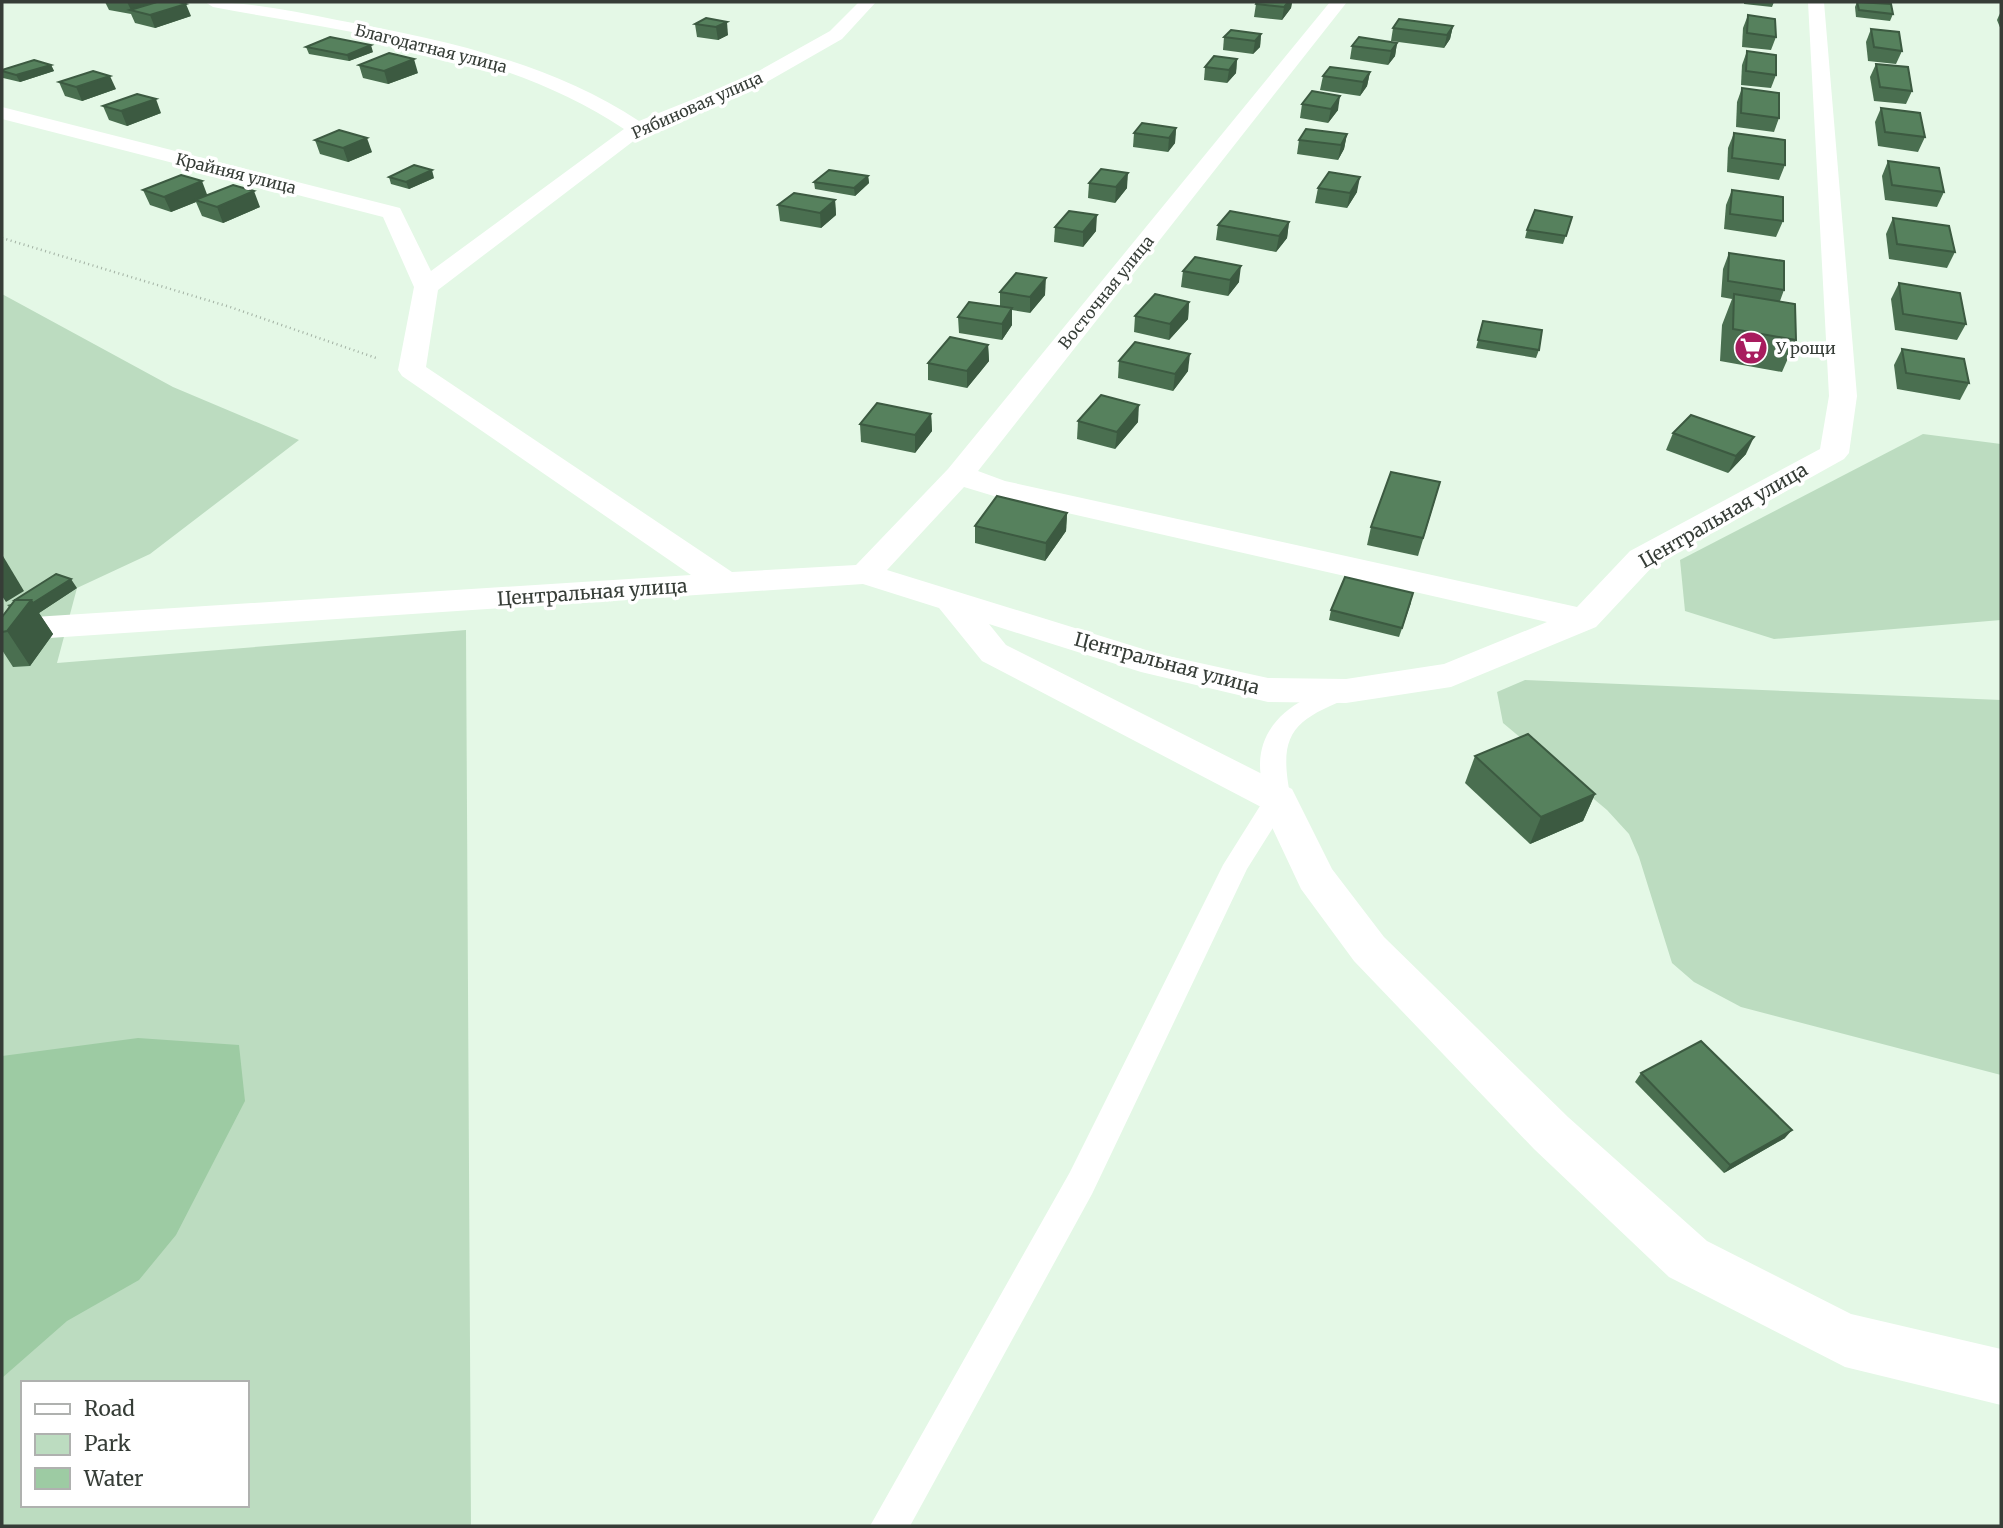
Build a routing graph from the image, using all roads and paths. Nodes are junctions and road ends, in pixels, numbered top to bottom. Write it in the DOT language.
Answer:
graph roads {
  1 [pos="212,2"];
  2 [pos="861,2"];
  3 [pos="1339,2"];
  4 [pos="1816,2"];
  5 [pos="2,113"];
  6 [pos="637,129"];
  7 [pos="2,238"];
  8 [pos="426,287"];
  9 [pos="412,370"];
  10 [pos="959,475"];
  11 [pos="865,574"];
  12 [pos="725,583"];
  13 [pos="950,600"];
  14 [pos="1584,619"];
  15 [pos="23,623"];
  16 [pos="1346,691"];
  17 [pos="1278,799"];
  18 [pos="2001,1377"];
  19 [pos="889,1526"];
  1 -- 6 [label="street, Благодатная улица"];
  2 -- 6 [label="street, Рябиновая улица"];
  3 -- 10 [label="street, Восточная улица"];
  4 -- 14 [label="street, Центральная улица"];
  5 -- 8 [label="street, Крайняя улица"];
  6 -- 8 [label="street, Рябиновая улица"];
  7 -- 9 [label="path"];
  8 -- 9 [label="street"];
  9 -- 12 [label="street"];
  10 -- 11 [label="street, Восточная улица"];
  10 -- 14 [label="street"];
  11 -- 12 [label="street, Центральная улица"];
  11 -- 13 [label="street, Центральная улица"];
  12 -- 15 [label="street, Центральная улица"];
  13 -- 16 [label="street, Центральная улица"];
  13 -- 17 [label="street"];
  14 -- 16 [label="street, Центральная улица"];
  16 -- 17 [label="lane"];
  17 -- 18 [label="street"];
  17 -- 19 [label="lane"];
}
